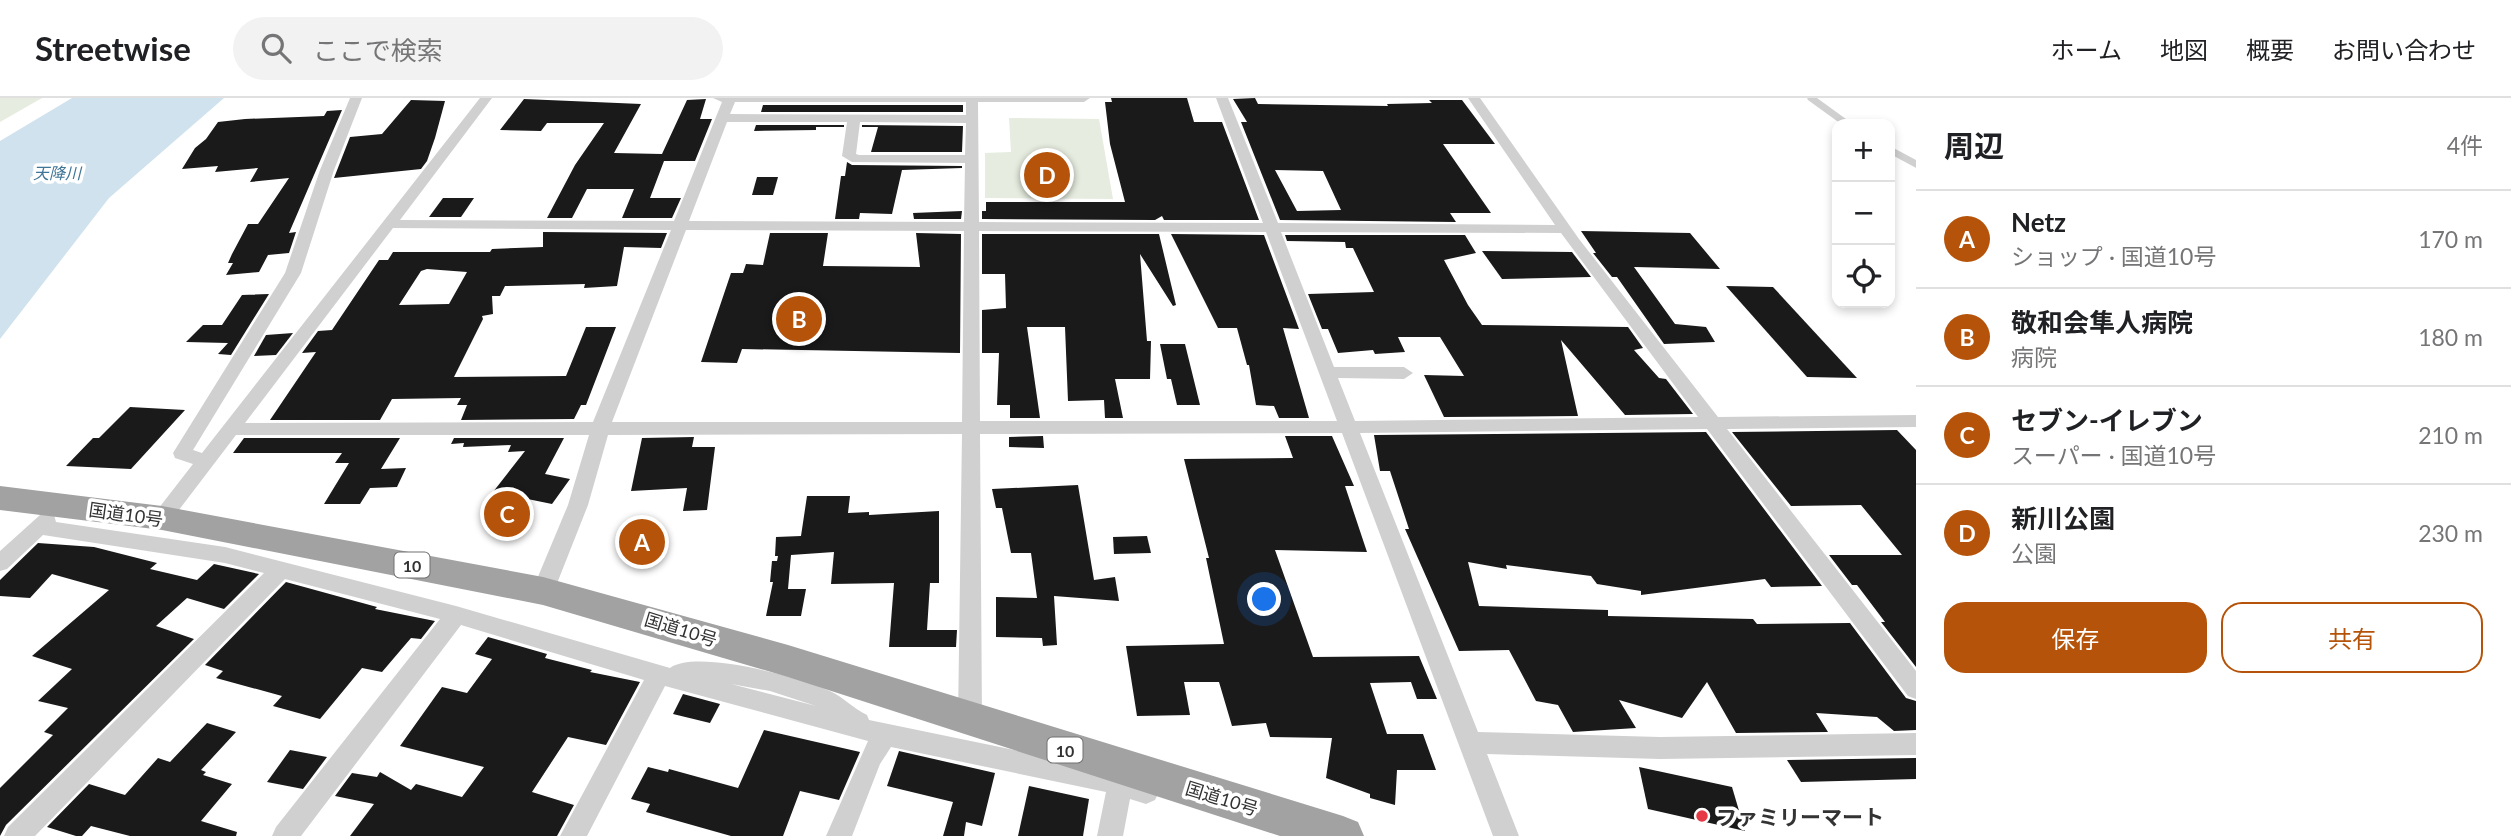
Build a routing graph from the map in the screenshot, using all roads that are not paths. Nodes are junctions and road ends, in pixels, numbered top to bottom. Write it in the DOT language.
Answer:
graph roads {
  1 [pos="356,98"];
  2 [pos="486,98"];
  3 [pos="719,98"];
  4 [pos="730,98"];
  5 [pos="1084,98"];
  6 [pos="1222,98"];
  7 [pos="1463,98"];
  8 [pos="1474,98"];
  9 [pos="1811,98"];
  10 [pos="972,100"];
  11 [pos="722,118"];
  12 [pos="854,118"];
  13 [pos="972,119"];
  14 [pos="1840,119"];
  15 [pos="1895,153"];
  16 [pos="972,159"];
  17 [pos="1916,164"];
  18 [pos="389,224"];
  19 [pos="680,226"];
  20 [pos="972,226"];
  21 [pos="1273,228"];
  22 [pos="1564,229"];
  23 [pos="1328,372"];
  24 [pos="1404,373"];
  25 [pos="1916,421"];
  26 [pos="1712,423"];
  27 [pos="1349,427"];
  28 [pos="972,428"];
  29 [pos="231,429"];
  30 [pos="600,429"];
  31 [pos="206,462"];
  32 [pos="32,508"];
  33 [pos="162,518"];
  34 [pos="0,563"];
  35 [pos="281,569"];
  36 [pos="543,591"];
  37 [pos="456,615"];
  38 [pos="781,671"];
  39 [pos="659,675"];
  40 [pos="1916,689"];
  41 [pos="970,720"];
  42 [pos="885,734"];
  43 [pos="1468,743"];
  44 [pos="1916,744"];
  45 [pos="1120,784"];
  46 [pos="17,836"];
  47 [pos="285,836"];
  48 [pos="573,836"];
  49 [pos="839,836"];
  50 [pos="1110,836"];
  51 [pos="1283,836"];
  52 [pos="1343,836"];
  53 [pos="1506,836"];
  1 -- 31 [label="street"];
  2 -- 18 [label="street"];
  3 -- 4 [label="street"];
  4 -- 10 [label="street"];
  4 -- 11 [label="street"];
  5 -- 10 [label="street"];
  6 -- 21 [label="street"];
  7 -- 8 [label="street"];
  8 -- 22 [label="street"];
  9 -- 14 [label="lane"];
  10 -- 13 [label="street"];
  11 -- 12 [label="street"];
  11 -- 19 [label="street"];
  12 -- 13 [label="street"];
  12 -- 16 [label="street"];
  13 -- 16 [label="street"];
  15 -- 17 [label="lane"];
  16 -- 20 [label="street"];
  18 -- 19 [label="street"];
  18 -- 29 [label="street"];
  19 -- 20 [label="street"];
  19 -- 30 [label="street"];
  20 -- 21 [label="street"];
  20 -- 28 [label="street"];
  21 -- 22 [label="street"];
  21 -- 23 [label="street"];
  22 -- 26 [label="street"];
  23 -- 24 [label="street"];
  23 -- 27 [label="street"];
  25 -- 26 [label="street"];
  26 -- 27 [label="street"];
  26 -- 40 [label="street"];
  27 -- 28 [label="street"];
  27 -- 43 [label="street"];
  28 -- 30 [label="street"];
  28 -- 41 [label="street"];
  29 -- 30 [label="street"];
  29 -- 31 [label="street"];
  30 -- 36 [label="street"];
  31 -- 33 [label="street"];
  32 -- 33 [label="highway, 国道10号 / 10"];
  32 -- 34 [label="street"];
  32 -- 35 [label="street"];
  33 -- 36 [label="highway, 国道10号 / 10"];
  35 -- 37 [label="street"];
  35 -- 46 [label="street"];
  36 -- 38 [label="highway, 国道10号 / 10"];
  37 -- 39 [label="street"];
  37 -- 47 [label="street"];
  38 -- 39 [label="street"];
  38 -- 41 [label="highway, 国道10号 / 10"];
  38 -- 42 [label="street"];
  39 -- 42 [label="street"];
  39 -- 48 [label="street"];
  41 -- 52 [label="highway, 国道10号 / 10"];
  42 -- 45 [label="street"];
  42 -- 49 [label="street"];
  43 -- 44 [label="street"];
  43 -- 53 [label="street"];
  45 -- 50 [label="street"];
  45 -- 51 [label="street"];
}
